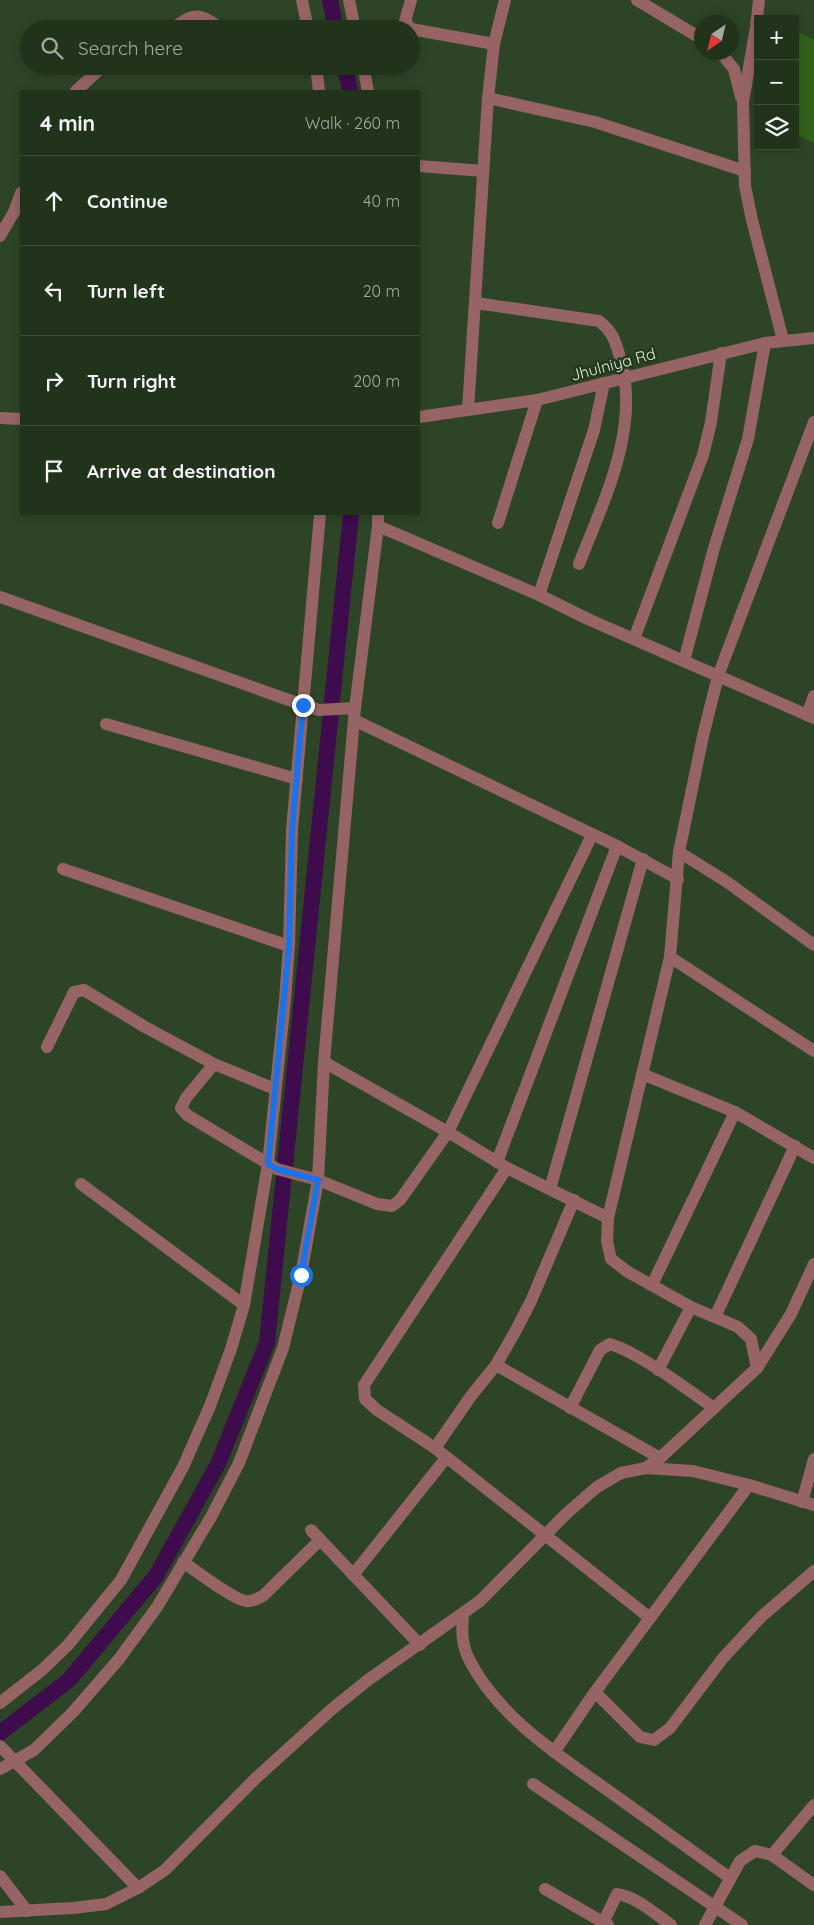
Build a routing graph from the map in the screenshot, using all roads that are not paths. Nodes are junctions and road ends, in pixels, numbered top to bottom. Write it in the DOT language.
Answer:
graph roads {
  1 [pos="302,0"];
  2 [pos="349,0"];
  3 [pos="411,0"];
  4 [pos="505,0"];
  5 [pos="637,0"];
  6 [pos="759,0"];
  7 [pos="185,20"];
  8 [pos="209,20"];
  9 [pos="306,20"];
  10 [pos="353,20"];
  11 [pos="405,20"];
  12 [pos="420,31"];
  13 [pos="694,34"];
  14 [pos="494,44"];
  15 [pos="727,60"];
  16 [pos="93,75"];
  17 [pos="317,75"];
  18 [pos="365,75"];
  19 [pos="77,90"];
  20 [pos="319,90"];
  21 [pos="368,90"];
  22 [pos="488,98"];
  23 [pos="742,102"];
  24 [pos="420,166"];
  25 [pos="483,171"];
  26 [pos="745,171"];
  27 [pos="20,195"];
  28 [pos="0,236"];
  29 [pos="476,304"];
  30 [pos="814,338"];
  31 [pos="783,340"];
  32 [pos="765,343"];
  33 [pos="721,353"];
  34 [pos="625,376"];
  35 [pos="604,384"];
  36 [pos="537,400"];
  37 [pos="468,410"];
  38 [pos="420,417"];
  39 [pos="0,418"];
  40 [pos="20,419"];
  41 [pos="814,422"];
  42 [pos="320,515"];
  43 [pos="378,520"];
  44 [pos="498,523"];
  45 [pos="579,564"];
  46 [pos="539,595"];
  47 [pos="0,597"];
  48 [pos="634,638"];
  49 [pos="684,661"];
  50 [pos="718,676"];
  51 [pos="814,696"];
  52 [pos="303,705"];
  53 [pos="351,713"];
  54 [pos="811,716"];
  55 [pos="106,724"];
  56 [pos="297,779"];
  57 [pos="592,835"];
  58 [pos="617,846"];
  59 [pos="679,852"];
  60 [pos="643,859"];
  61 [pos="63,869"];
  62 [pos="678,879"];
  63 [pos="814,945"];
  64 [pos="289,946"];
  65 [pos="670,957"];
  66 [pos="47,1047"];
  67 [pos="814,1051"];
  68 [pos="324,1062"];
  69 [pos="214,1064"];
  70 [pos="642,1074"];
  71 [pos="275,1089"];
  72 [pos="735,1112"];
  73 [pos="448,1132"];
  74 [pos="795,1146"];
  75 [pos="814,1158"];
  76 [pos="502,1165"];
  77 [pos="272,1166"];
  78 [pos="312,1179"];
  79 [pos="81,1184"];
  80 [pos="550,1189"];
  81 [pos="574,1200"];
  82 [pos="608,1218"];
  83 [pos="814,1264"];
  84 [pos="652,1285"];
  85 [pos="244,1305"];
  86 [pos="691,1307"];
  87 [pos="715,1317"];
  88 [pos="496,1365"];
  89 [pos="757,1368"];
  90 [pos="658,1370"];
  91 [pos="570,1408"];
  92 [pos="714,1408"];
  93 [pos="435,1448"];
  94 [pos="446,1458"];
  95 [pos="660,1458"];
  96 [pos="814,1459"];
  97 [pos="646,1468"];
  98 [pos="750,1485"];
  99 [pos="808,1503"];
  100 [pos="311,1530"];
  101 [pos="545,1535"];
  102 [pos="320,1540"];
  103 [pos="183,1562"];
  104 [pos="814,1571"];
  105 [pos="353,1574"];
  106 [pos="463,1613"];
  107 [pos="650,1618"];
  108 [pos="420,1645"];
  109 [pos="595,1692"];
  110 [pos="0,1703"];
  111 [pos="1,1746"];
  112 [pos="554,1752"];
  113 [pos="14,1760"];
  114 [pos="0,1769"];
  115 [pos="533,1784"];
  116 [pos="814,1805"];
  117 [pos="772,1855"];
  118 [pos="0,1876"];
  119 [pos="730,1878"];
  120 [pos="814,1885"];
  121 [pos="138,1888"];
  122 [pos="545,1889"];
  123 [pos="715,1909"];
  124 [pos="0,1912"];
  125 [pos="27,1912"];
  126 [pos="604,1924"];
  127 [pos="671,1925"];
  128 [pos="705,1925"];
  129 [pos="742,1925"];
  1 -- 9 [label="street"];
  2 -- 10 [label="street"];
  3 -- 11 [label="street"];
  4 -- 14 [label="street"];
  5 -- 13 [label="street"];
  6 -- 23 [label="street"];
  7 -- 8 [label="street"];
  12 -- 14 [label="street"];
  14 -- 22 [label="street"];
  15 -- 23 [label="street"];
  16 -- 19 [label="street"];
  17 -- 20 [label="street"];
  18 -- 21 [label="street"];
  22 -- 25 [label="street"];
  22 -- 26 [label="street"];
  23 -- 26 [label="street"];
  24 -- 25 [label="street"];
  25 -- 29 [label="street"];
  26 -- 31 [label="street"];
  27 -- 28 [label="street"];
  29 -- 34 [label="street"];
  29 -- 37 [label="street"];
  30 -- 31 [label="street, Jhulniya Rd"];
  31 -- 32 [label="street, Jhulniya Rd"];
  32 -- 33 [label="street, Jhulniya Rd"];
  32 -- 49 [label="street"];
  33 -- 34 [label="street, Jhulniya Rd"];
  33 -- 48 [label="street"];
  34 -- 35 [label="street, Jhulniya Rd"];
  34 -- 45 [label="street"];
  35 -- 36 [label="street, Jhulniya Rd"];
  35 -- 46 [label="street"];
  36 -- 37 [label="street, Jhulniya Rd"];
  36 -- 44 [label="street"];
  37 -- 38 [label="street, Jhulniya Rd"];
  39 -- 40 [label="street"];
  41 -- 50 [label="street"];
  42 -- 52 [label="street"];
  43 -- 46 [label="street"];
  43 -- 53 [label="street"];
  46 -- 48 [label="street"];
  47 -- 52 [label="street"];
  48 -- 49 [label="street"];
  49 -- 50 [label="street"];
  50 -- 54 [label="street"];
  50 -- 59 [label="street"];
  51 -- 54 [label="street"];
  52 -- 53 [label="street"];
  52 -- 56 [label="street"];
  53 -- 57 [label="street"];
  53 -- 68 [label="street"];
  55 -- 56 [label="street"];
  56 -- 64 [label="street"];
  57 -- 58 [label="street"];
  57 -- 73 [label="street"];
  58 -- 60 [label="street"];
  58 -- 76 [label="street"];
  59 -- 62 [label="street"];
  59 -- 63 [label="street"];
  60 -- 62 [label="street"];
  60 -- 80 [label="street"];
  61 -- 64 [label="street"];
  62 -- 65 [label="street"];
  64 -- 71 [label="street"];
  65 -- 67 [label="street"];
  65 -- 70 [label="street"];
  66 -- 69 [label="street"];
  68 -- 73 [label="street"];
  68 -- 78 [label="street"];
  69 -- 71 [label="street"];
  69 -- 77 [label="street"];
  70 -- 72 [label="street"];
  70 -- 82 [label="street"];
  71 -- 77 [label="street"];
  72 -- 74 [label="street"];
  72 -- 84 [label="street"];
  73 -- 76 [label="street"];
  73 -- 78 [label="street"];
  74 -- 75 [label="street"];
  74 -- 87 [label="street"];
  76 -- 80 [label="street"];
  76 -- 93 [label="street"];
  77 -- 78 [label="street"];
  77 -- 85 [label="street"];
  78 -- 103 [label="street"];
  79 -- 85 [label="street"];
  80 -- 81 [label="street"];
  81 -- 82 [label="street"];
  81 -- 88 [label="street"];
  82 -- 84 [label="street"];
  83 -- 89 [label="street"];
  84 -- 86 [label="street"];
  85 -- 110 [label="street"];
  86 -- 87 [label="street"];
  86 -- 90 [label="street"];
  87 -- 89 [label="street"];
  88 -- 91 [label="street"];
  88 -- 93 [label="street"];
  89 -- 92 [label="street"];
  90 -- 91 [label="street"];
  90 -- 92 [label="street"];
  91 -- 95 [label="street"];
  92 -- 95 [label="street"];
  93 -- 94 [label="street"];
  94 -- 101 [label="street"];
  94 -- 105 [label="street"];
  95 -- 97 [label="street"];
  96 -- 99 [label="street"];
  97 -- 98 [label="street"];
  97 -- 101 [label="street"];
  98 -- 99 [label="street"];
  98 -- 107 [label="street"];
  100 -- 102 [label="street"];
  101 -- 106 [label="street"];
  101 -- 107 [label="street"];
  102 -- 103 [label="street"];
  102 -- 105 [label="street"];
  103 -- 113 [label="street"];
  104 -- 109 [label="street"];
  105 -- 108 [label="street"];
  106 -- 108 [label="street"];
  106 -- 112 [label="street"];
  107 -- 109 [label="street"];
  108 -- 121 [label="street"];
  109 -- 112 [label="street"];
  111 -- 113 [label="street"];
  112 -- 119 [label="street"];
  113 -- 114 [label="street"];
  113 -- 121 [label="street"];
  115 -- 123 [label="street"];
  116 -- 117 [label="street"];
  117 -- 119 [label="street"];
  117 -- 120 [label="street"];
  118 -- 125 [label="street"];
  119 -- 123 [label="street"];
  121 -- 125 [label="street"];
  122 -- 126 [label="street"];
  123 -- 128 [label="street"];
  123 -- 129 [label="street"];
  124 -- 125 [label="street"];
  126 -- 127 [label="street"];
}
